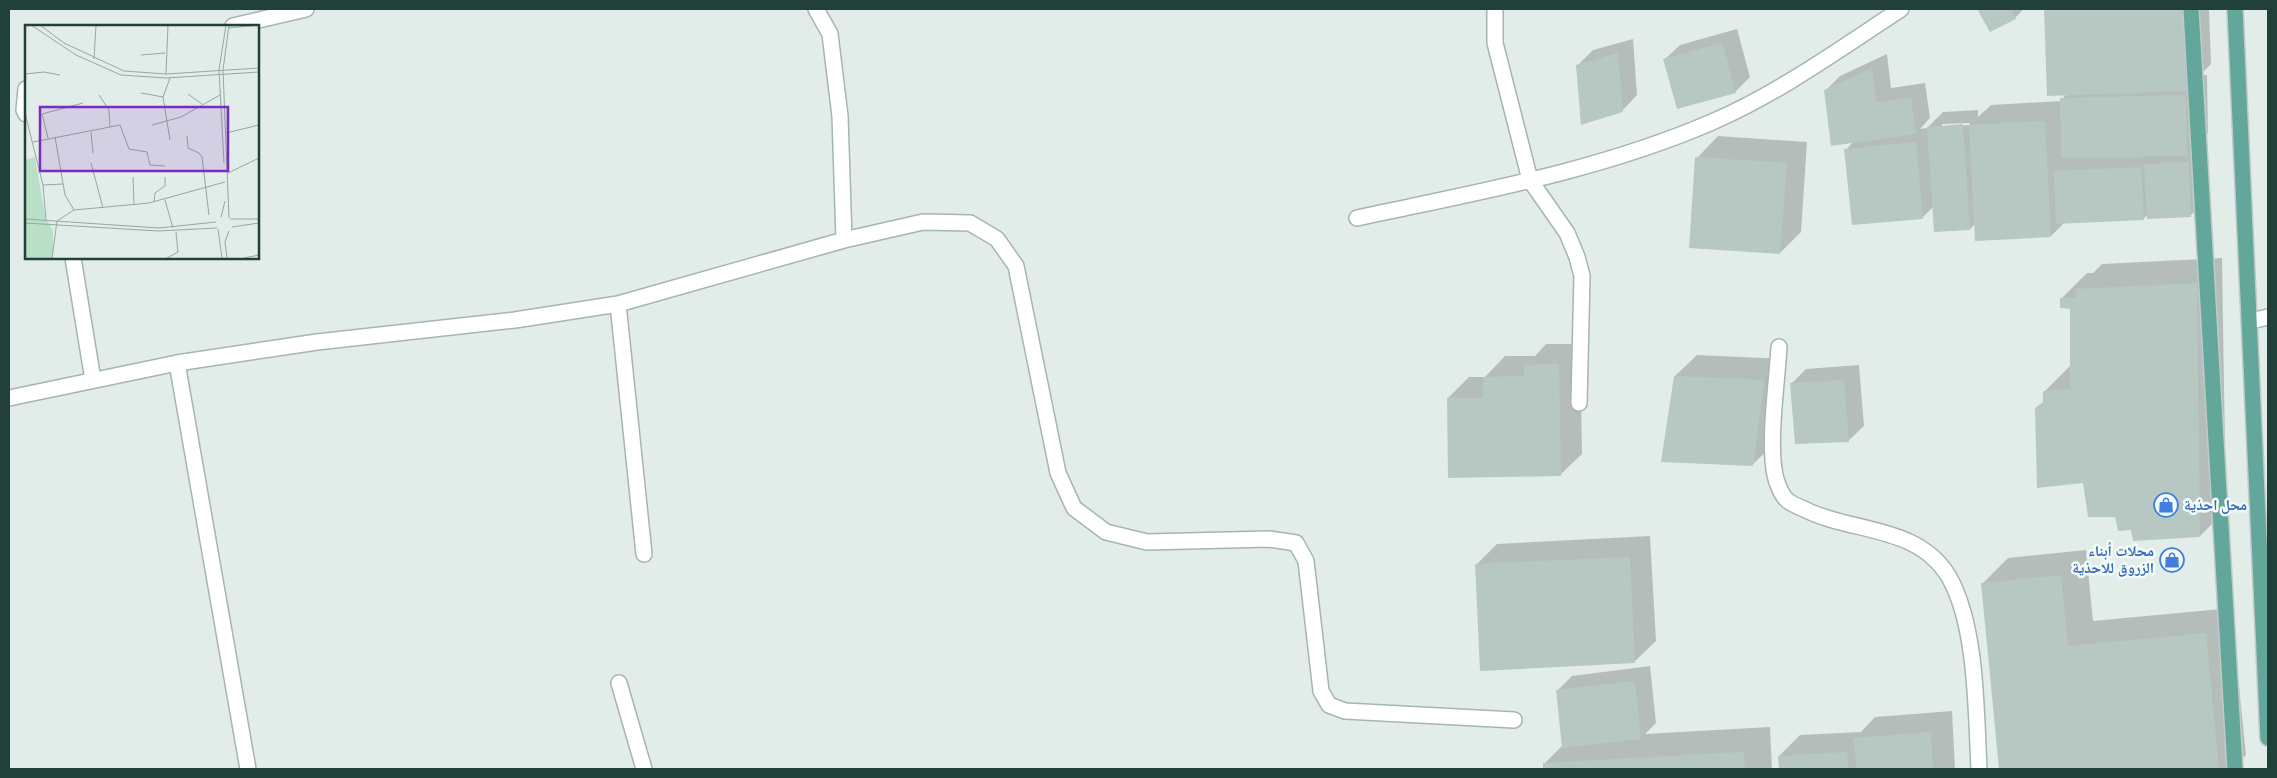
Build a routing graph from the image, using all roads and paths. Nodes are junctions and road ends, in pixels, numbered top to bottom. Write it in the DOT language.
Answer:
graph roads {
  1 [pos="306,9"];
  2 [pos="816,9"];
  3 [pos="1494,9"];
  4 [pos="1901,9"];
  5 [pos="2191,9"];
  6 [pos="2235,9"];
  7 [pos="237,25"];
  8 [pos="25,100"];
  9 [pos="25,112"];
  10 [pos="1530,180"];
  11 [pos="1358,218"];
  12 [pos="844,240"];
  13 [pos="73,259"];
  14 [pos="618,304"];
  15 [pos="2268,317"];
  16 [pos="2251,321"];
  17 [pos="1779,347"];
  18 [pos="177,363"];
  19 [pos="93,380"];
  20 [pos="9,398"];
  21 [pos="1578,403"];
  22 [pos="644,554"];
  23 [pos="619,683"];
  24 [pos="1514,720"];
  25 [pos="2268,738"];
  26 [pos="248,769"];
  27 [pos="644,769"];
  28 [pos="1980,769"];
  29 [pos="2235,769"];
  1 -- 7 [label="street"];
  2 -- 12 [label="street"];
  3 -- 10 [label="street"];
  4 -- 10 [label="street"];
  5 -- 29 [label="main road"];
  6 -- 16 [label="main road"];
  8 -- 9 [label="street"];
  10 -- 11 [label="street"];
  10 -- 21 [label="street"];
  12 -- 14 [label="street"];
  12 -- 24 [label="street"];
  13 -- 19 [label="street"];
  14 -- 18 [label="street"];
  14 -- 22 [label="street"];
  15 -- 16 [label="street"];
  16 -- 25 [label="main road"];
  17 -- 28 [label="street"];
  18 -- 19 [label="street"];
  18 -- 26 [label="street"];
  19 -- 20 [label="street"];
  23 -- 27 [label="street"];
}
